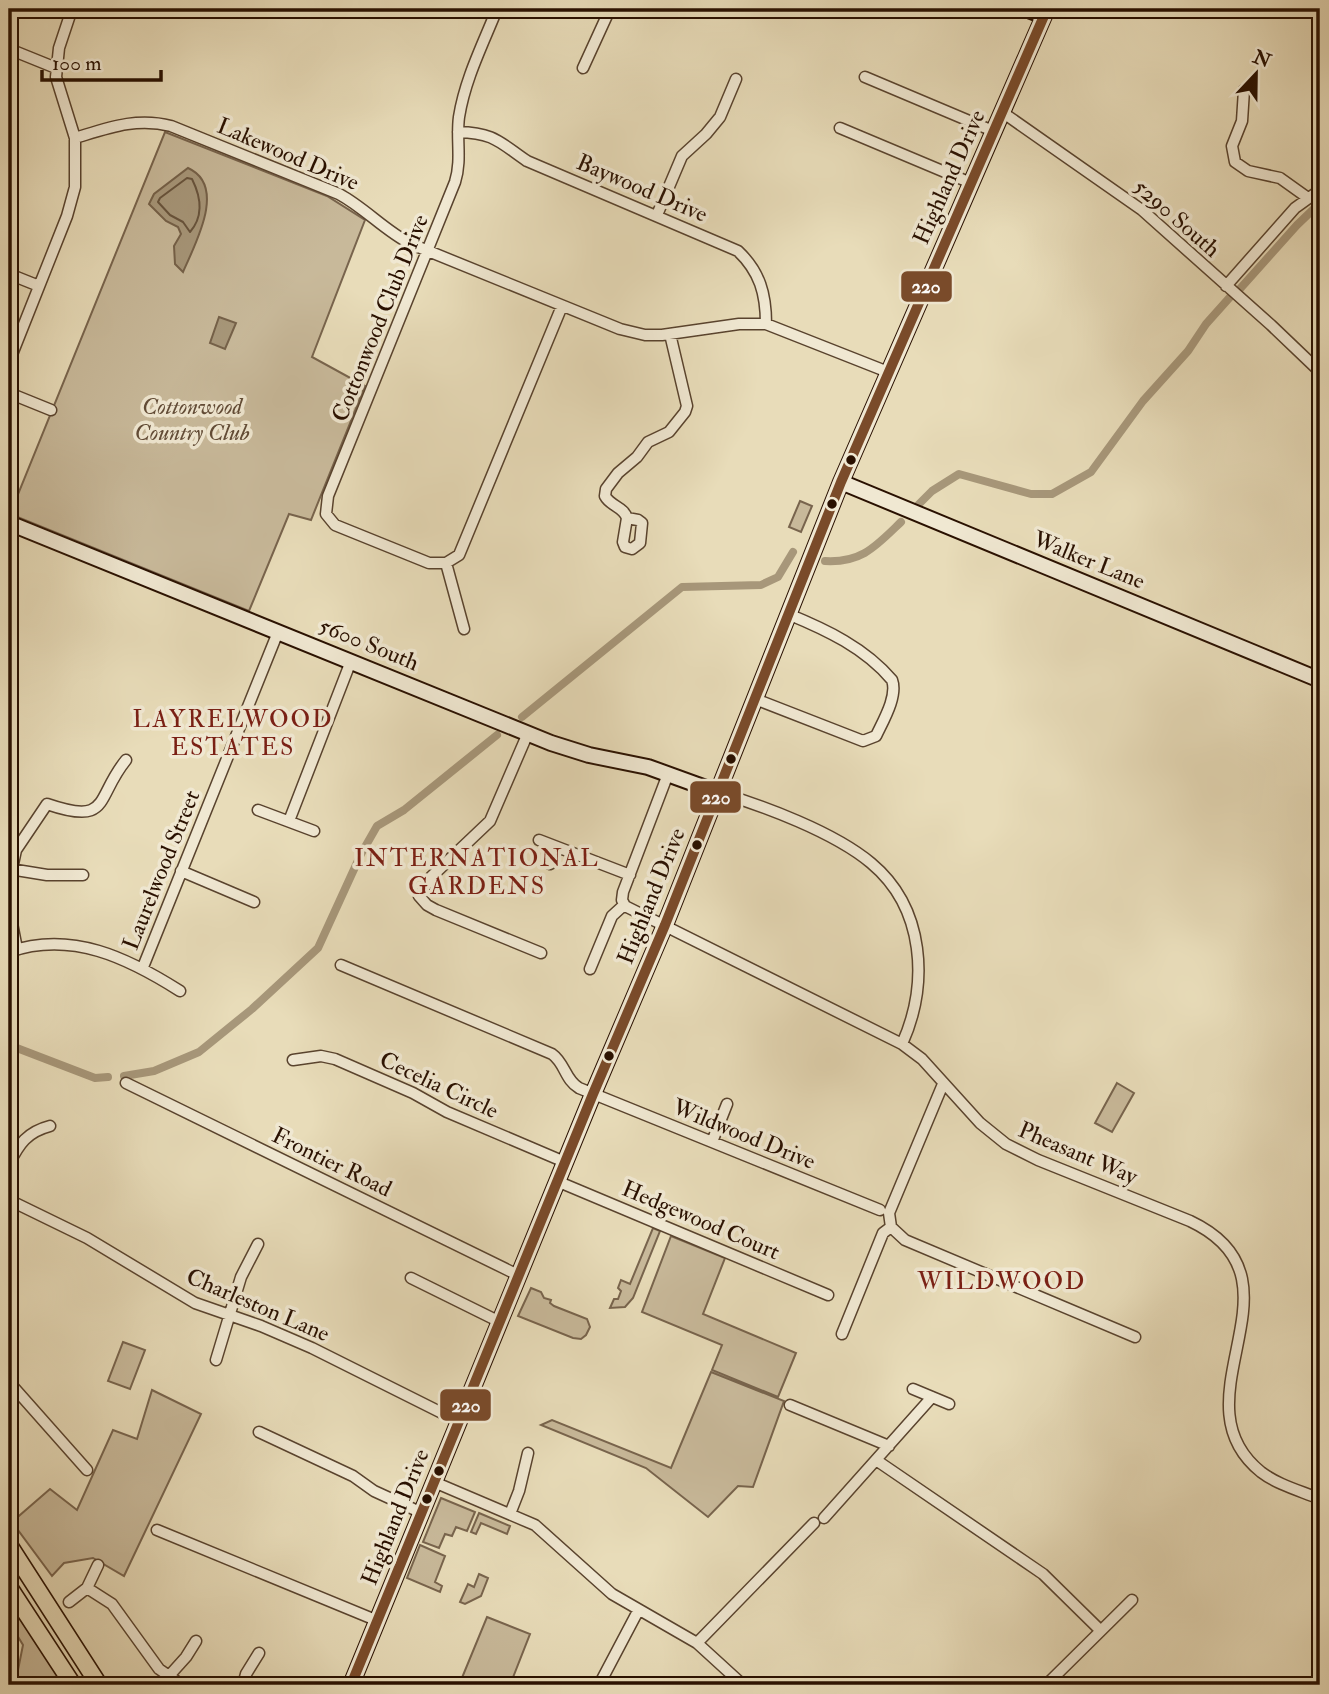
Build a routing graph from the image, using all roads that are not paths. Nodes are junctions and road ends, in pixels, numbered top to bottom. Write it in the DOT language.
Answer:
graph roads {
  1 [pos="72,9"];
  2 [pos="497,9"];
  3 [pos="610,9"];
  4 [pos="1027,9"];
  5 [pos="1045,12"];
  6 [pos="9,49"];
  7 [pos="56,68"];
  8 [pos="583,68"];
  9 [pos="865,77"];
  10 [pos="736,79"];
  11 [pos="1244,90"];
  12 [pos="1002,112"];
  13 [pos="840,128"];
  14 [pos="993,131"];
  15 [pos="458,132"];
  16 [pos="75,138"];
  17 [pos="971,183"];
  18 [pos="1320,190"];
  19 [pos="1308,198"];
  20 [pos="657,215"];
  21 [pos="427,251"];
  22 [pos="9,274"];
  23 [pos="38,286"];
  24 [pos="1233,291"];
  25 [pos="562,306"];
  26 [pos="766,324"];
  27 [pos="670,334"];
  28 [pos="9,362"];
  29 [pos="1318,365"];
  30 [pos="888,372"];
  31 [pos="9,393"];
  32 [pos="51,410"];
  33 [pos="841,482"];
  34 [pos="627,518"];
  35 [pos="9,523"];
  36 [pos="446,564"];
  37 [pos="788,614"];
  38 [pos="464,629"];
  39 [pos="278,632"];
  40 [pos="351,662"];
  41 [pos="1320,681"];
  42 [pos="755,699"];
  43 [pos="528,733"];
  44 [pos="125,761"];
  45 [pos="668,774"];
  46 [pos="717,792"];
  47 [pos="258,810"];
  48 [pos="289,821"];
  49 [pos="314,831"];
  50 [pos="539,840"];
  51 [pos="557,847"];
  52 [pos="550,864"];
  53 [pos="10,869"];
  54 [pos="181,871"];
  55 [pos="83,875"];
  56 [pos="629,876"];
  57 [pos="9,883"];
  58 [pos="254,902"];
  59 [pos="624,905"];
  60 [pos="9,908"];
  61 [pos="665,925"];
  62 [pos="13,951"];
  63 [pos="541,953"];
  64 [pos="341,965"];
  65 [pos="143,967"];
  66 [pos="590,970"];
  67 [pos="180,991"];
  68 [pos="902,1044"];
  69 [pos="293,1060"];
  70 [pos="126,1083"];
  71 [pos="943,1084"];
  72 [pos="593,1094"];
  73 [pos="727,1104"];
  74 [pos="50,1126"];
  75 [pos="712,1142"];
  76 [pos="567,1163"];
  77 [pos="9,1164"];
  78 [pos="559,1182"];
  79 [pos="9,1200"];
  80 [pos="880,1210"];
  81 [pos="891,1227"];
  82 [pos="258,1244"];
  83 [pos="520,1276"];
  84 [pos="411,1278"];
  85 [pos="828,1295"];
  86 [pos="229,1315"];
  87 [pos="500,1322"];
  88 [pos="842,1334"];
  89 [pos="1135,1337"];
  90 [pos="216,1360"];
  91 [pos="9,1382"];
  92 [pos="913,1389"];
  93 [pos="932,1397"];
  94 [pos="949,1404"];
  95 [pos="790,1405"];
  96 [pos="458,1421"];
  97 [pos="259,1432"];
  98 [pos="889,1446"];
  99 [pos="528,1453"];
  100 [pos="876,1460"];
  101 [pos="87,1470"];
  102 [pos="434,1482"];
  103 [pos="1320,1499"];
  104 [pos="422,1513"];
  105 [pos="510,1514"];
  106 [pos="157,1530"];
  107 [pos="9,1545"];
  108 [pos="97,1565"];
  109 [pos="9,1587"];
  110 [pos="87,1588"];
  111 [pos="1132,1600"];
  112 [pos="69,1602"];
  113 [pos="638,1611"];
  114 [pos="378,1621"];
  115 [pos="1100,1630"];
  116 [pos="196,1641"];
  117 [pos="697,1643"];
  118 [pos="259,1653"];
  119 [pos="168,1677"];
  120 [pos="73,1685"];
  121 [pos="99,1685"];
  122 [pos="181,1685"];
  123 [pos="243,1685"];
  124 [pos="351,1685"];
  125 [pos="599,1685"];
  126 [pos="743,1685"];
  127 [pos="1045,1685"];
  1 -- 7 [label="street"];
  2 -- 15 [label="street, Cottonwood Club Drive"];
  3 -- 8 [label="street"];
  4 -- 5 [label="main road"];
  5 -- 12 [label="main road, Highland Drive"];
  6 -- 7 [label="street"];
  7 -- 16 [label="street"];
  9 -- 14 [label="street"];
  10 -- 20 [label="street"];
  11 -- 19 [label="street"];
  12 -- 14 [label="main road, Highland Drive"];
  12 -- 24 [label="street, 5290 South"];
  13 -- 17 [label="street"];
  14 -- 17 [label="main road, Highland Drive"];
  15 -- 20 [label="street, Baywood Drive"];
  15 -- 21 [label="street, Cottonwood Club Drive"];
  16 -- 21 [label="street, Lakewood Drive"];
  16 -- 23 [label="street"];
  17 -- 30 [label="main road, Highland Drive"];
  18 -- 19 [label="street"];
  19 -- 24 [label="street"];
  20 -- 26 [label="street, Baywood Drive"];
  21 -- 25 [label="street, Lakewood Drive"];
  21 -- 36 [label="street, Cottonwood Club Drive"];
  22 -- 23 [label="street"];
  23 -- 28 [label="street"];
  24 -- 29 [label="street, 5290 South"];
  25 -- 27 [label="street, Lakewood Drive"];
  25 -- 36 [label="street"];
  26 -- 27 [label="street, Lakewood Drive"];
  26 -- 30 [label="street, Lakewood Drive"];
  27 -- 34 [label="street"];
  30 -- 33 [label="main road, Highland Drive"];
  31 -- 32 [label="street"];
  33 -- 37 [label="main road, Highland Drive"];
  33 -- 41 [label="main road, Walker Lane"];
  35 -- 39 [label="main road, 5600 South"];
  36 -- 38 [label="street"];
  37 -- 42 [label="main road, Highland Drive"];
  37 -- 42 [label="street"];
  39 -- 40 [label="main road, 5600 South"];
  39 -- 54 [label="street, Laurelwood Street"];
  40 -- 43 [label="main road, 5600 South"];
  40 -- 48 [label="street"];
  42 -- 46 [label="main road, Highland Drive"];
  43 -- 45 [label="main road, 5600 South"];
  43 -- 63 [label="street"];
  44 -- 53 [label="street"];
  45 -- 46 [label="main road, 5600 South"];
  45 -- 56 [label="street"];
  46 -- 61 [label="main road, Highland Drive"];
  46 -- 68 [label="street"];
  47 -- 48 [label="street"];
  48 -- 49 [label="street"];
  50 -- 51 [label="street"];
  51 -- 52 [label="street"];
  51 -- 56 [label="street"];
  53 -- 55 [label="street"];
  53 -- 57 [label="street"];
  54 -- 58 [label="street"];
  54 -- 65 [label="street, Laurelwood Street"];
  56 -- 59 [label="street"];
  59 -- 61 [label="street, Pheasant Way"];
  59 -- 66 [label="street"];
  60 -- 62 [label="street"];
  61 -- 68 [label="street, Pheasant Way"];
  61 -- 72 [label="main road, Highland Drive"];
  62 -- 65 [label="street"];
  64 -- 72 [label="street, Wildwood Drive"];
  65 -- 67 [label="street"];
  68 -- 71 [label="street, Pheasant Way"];
  69 -- 76 [label="street, Cecelia Circle"];
  70 -- 83 [label="street, Frontier Road"];
  71 -- 81 [label="street"];
  71 -- 103 [label="street, Pheasant Way"];
  72 -- 75 [label="street, Wildwood Drive"];
  72 -- 76 [label="main road, Highland Drive"];
  73 -- 75 [label="street"];
  74 -- 77 [label="street"];
  75 -- 80 [label="street, Wildwood Drive"];
  76 -- 78 [label="main road, Highland Drive"];
  78 -- 83 [label="main road, Highland Drive"];
  78 -- 85 [label="street, Hedgewood Court"];
  79 -- 86 [label="street, Charleston Lane"];
  81 -- 88 [label="street"];
  81 -- 89 [label="street"];
  82 -- 86 [label="street"];
  83 -- 87 [label="main road, Highland Drive"];
  84 -- 87 [label="street"];
  86 -- 90 [label="street"];
  86 -- 96 [label="street, Charleston Lane"];
  87 -- 96 [label="main road, Highland Drive"];
  91 -- 101 [label="street"];
  92 -- 93 [label="street"];
  93 -- 94 [label="street"];
  93 -- 98 [label="street"];
  95 -- 98 [label="street"];
  96 -- 102 [label="main road, Highland Drive"];
  97 -- 104 [label="street"];
  98 -- 100 [label="street"];
  99 -- 105 [label="street"];
  100 -- 115 [label="street"];
  100 -- 117 [label="street"];
  102 -- 104 [label="main road, Highland Drive"];
  102 -- 105 [label="street"];
  104 -- 114 [label="main road, Highland Drive"];
  105 -- 113 [label="street"];
  106 -- 114 [label="street"];
  107 -- 121 [label="main road"];
  108 -- 110 [label="street"];
  109 -- 120 [label="main road"];
  110 -- 112 [label="street"];
  110 -- 119 [label="street"];
  111 -- 115 [label="street"];
  113 -- 117 [label="street"];
  113 -- 125 [label="street"];
  114 -- 124 [label="main road, Highland Drive"];
  115 -- 127 [label="street"];
  116 -- 119 [label="street"];
  117 -- 126 [label="street"];
  118 -- 123 [label="street"];
  119 -- 122 [label="street"];
}
